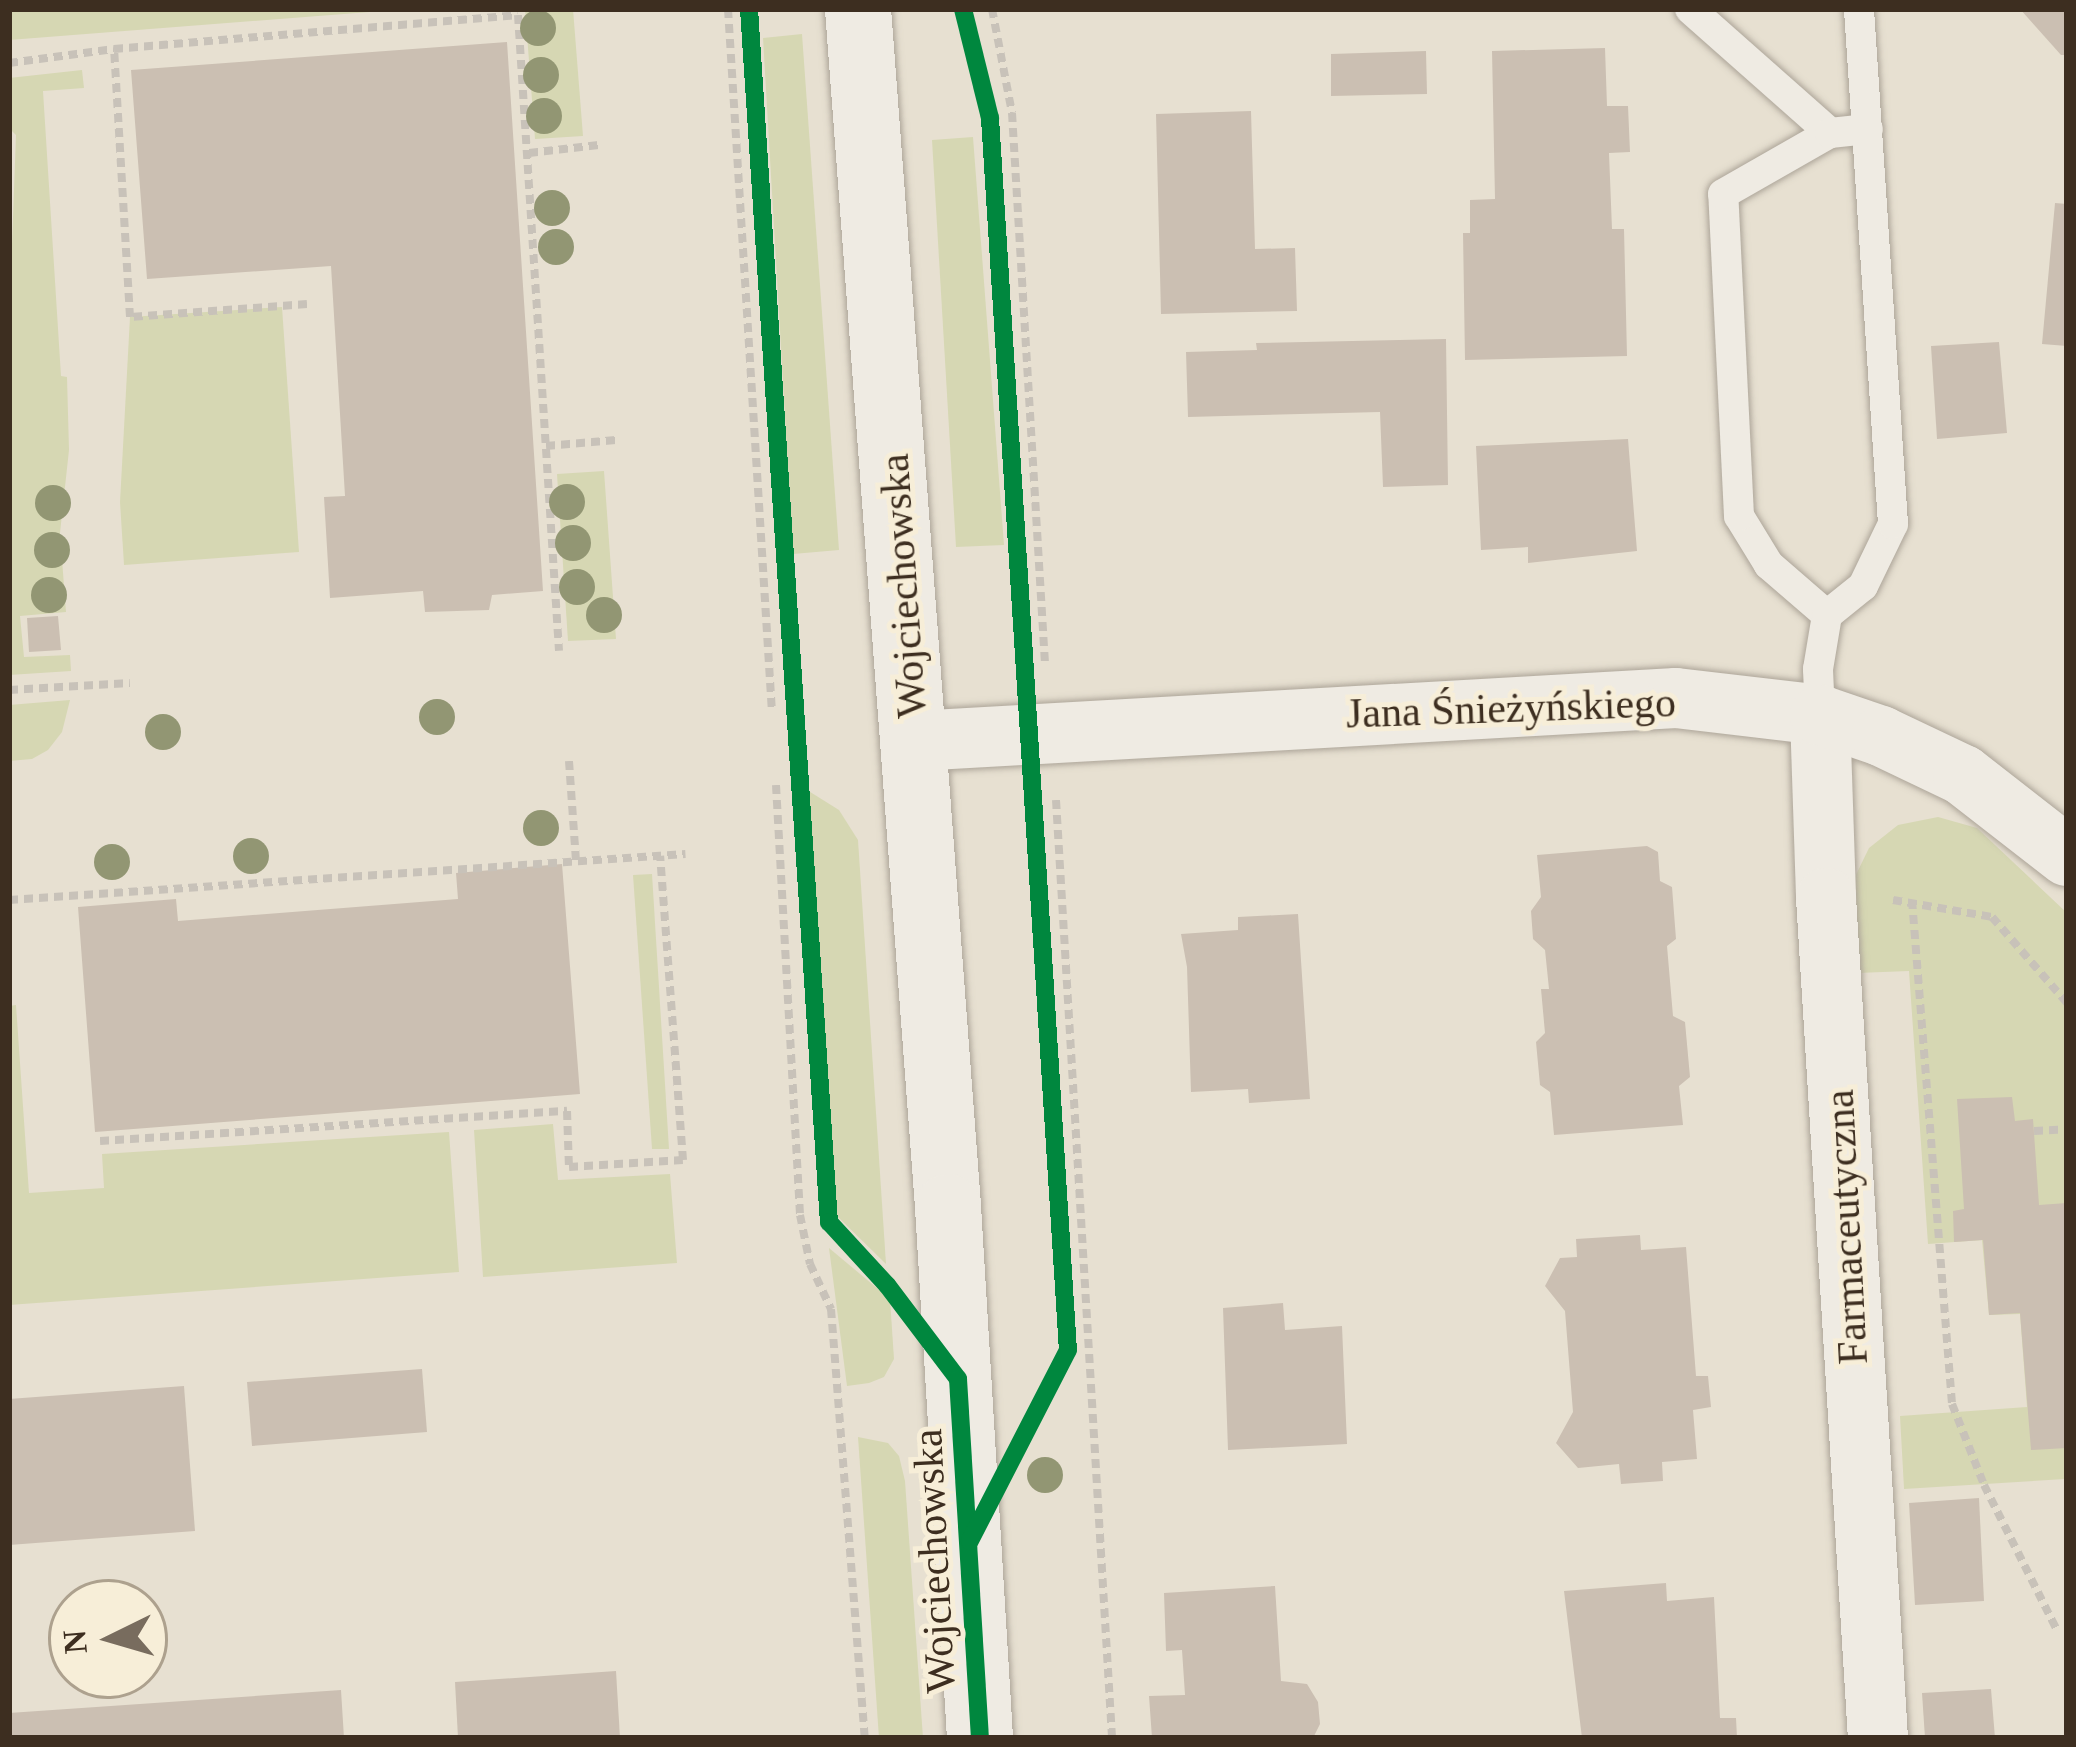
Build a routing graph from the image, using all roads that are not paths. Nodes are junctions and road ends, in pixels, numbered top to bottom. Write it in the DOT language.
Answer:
graph roads {
  1 [pos="858,9"];
  2 [pos="1690,9"];
  3 [pos="1859,9"];
  4 [pos="1868,129"];
  5 [pos="1830,133"];
  6 [pos="1827,615"];
  7 [pos="1820,715"];
  8 [pos="915,740"];
  9 [pos="2067,856"];
  10 [pos="980,1738"];
  11 [pos="1878,1738"];
  1 -- 8 [label="street, Wojciechowska"];
  2 -- 5 [label="lane"];
  3 -- 4 [label="lane"];
  4 -- 5 [label="lane"];
  4 -- 6 [label="lane"];
  5 -- 6 [label="lane"];
  6 -- 7 [label="lane"];
  7 -- 8 [label="street, Jana Śnieżyńskiego"];
  7 -- 9 [label="street, Jana Śnieżyńskiego"];
  7 -- 11 [label="street, Farmaceutyczna"];
  8 -- 10 [label="street, Wojciechowska"];
}
